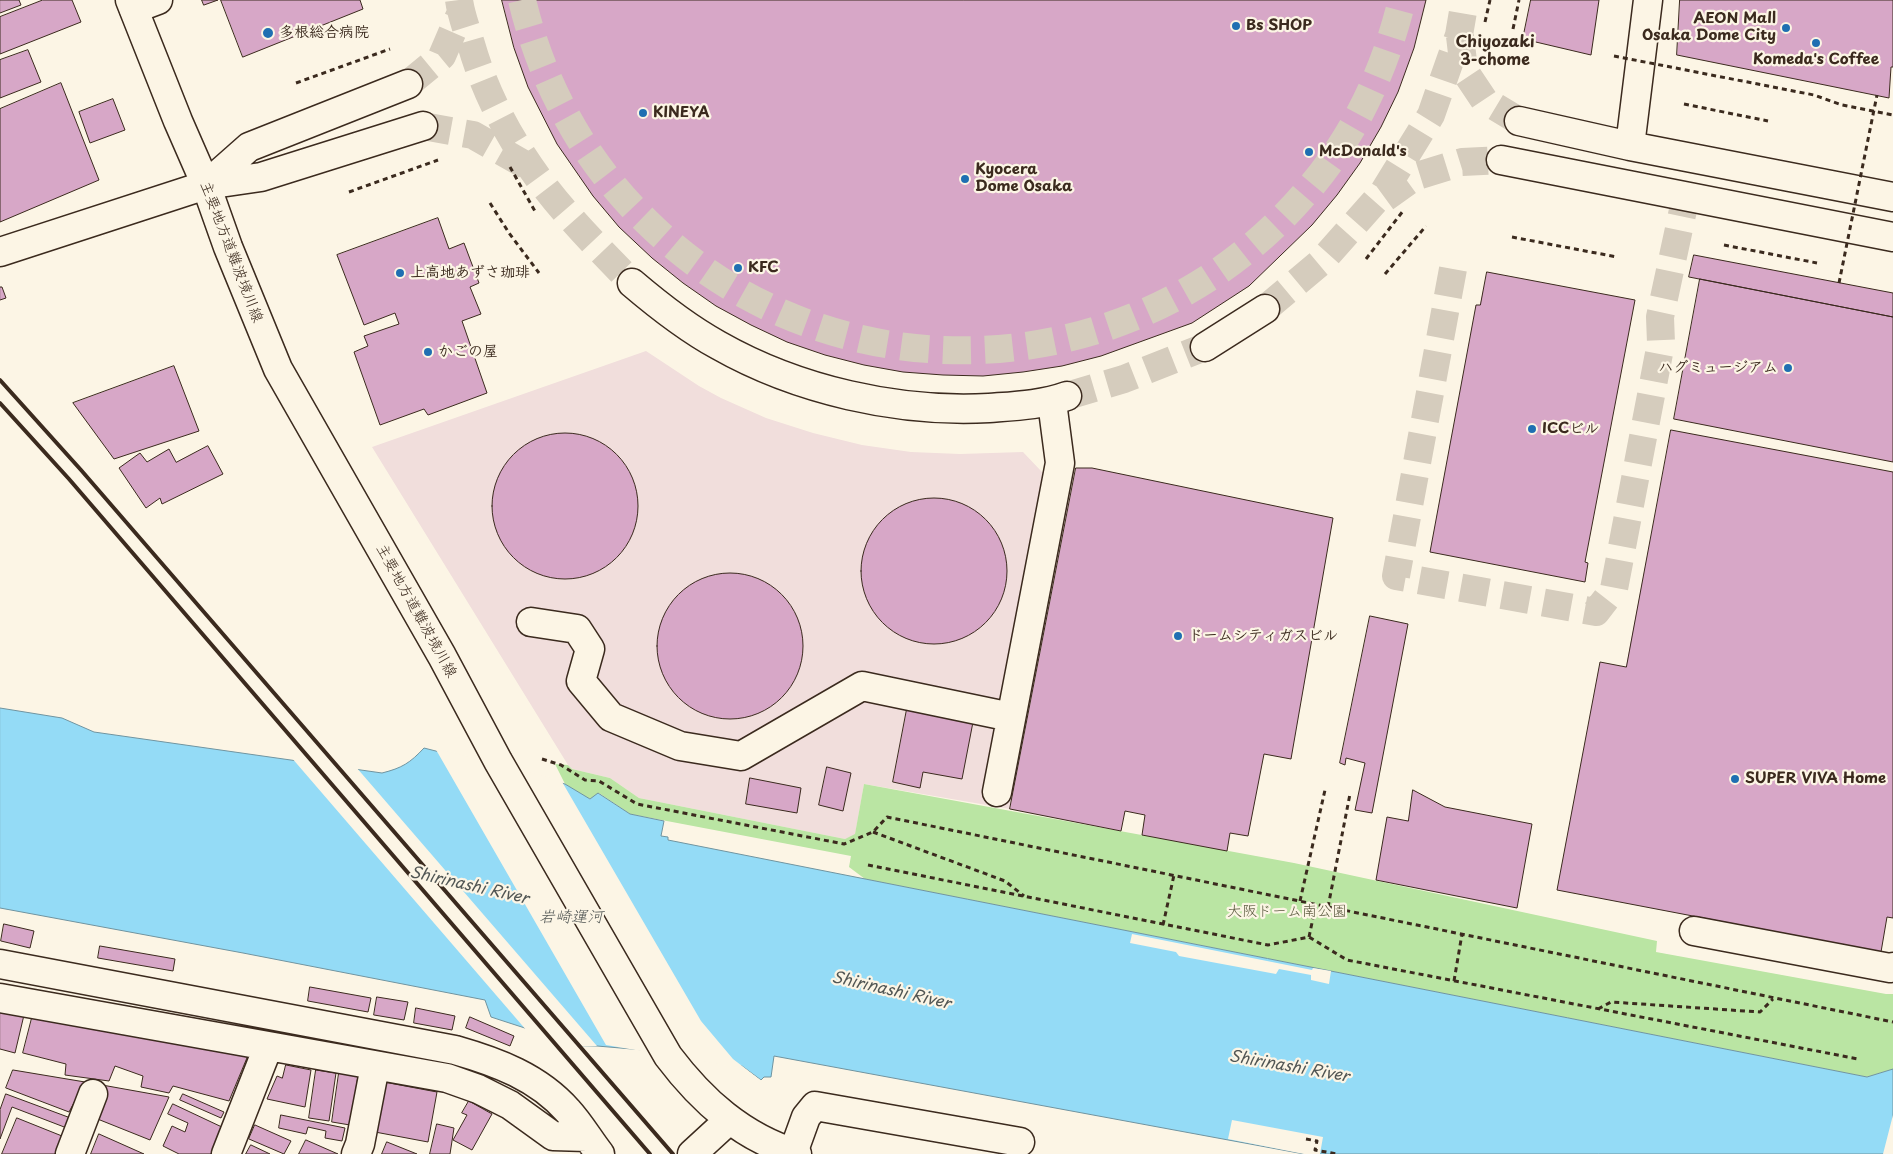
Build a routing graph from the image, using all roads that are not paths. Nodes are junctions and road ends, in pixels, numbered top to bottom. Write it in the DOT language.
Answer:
graph roads {
  1 [pos="1648,0"];
  2 [pos="140,3"];
  3 [pos="408,84"];
  4 [pos="1519,120"];
  5 [pos="423,126"];
  6 [pos="1630,146"];
  7 [pos="1501,160"];
  8 [pos="206,185"];
  9 [pos="1893,197"];
  10 [pos="1893,238"];
  11 [pos="0,252"];
  12 [pos="632,283"];
  13 [pos="1266,309"];
  14 [pos="1205,347"];
  15 [pos="531,622"];
  16 [pos="1011,717"];
  17 [pos="997,792"];
  18 [pos="1694,931"];
  19 [pos="0,964"];
  20 [pos="1893,967"];
  21 [pos="0,998"];
  22 [pos="268,1047"];
  23 [pos="375,1066"];
  24 [pos="93,1094"];
  25 [pos="729,1120"];
  26 [pos="1020,1142"];
  27 [pos="593,1146"];
  28 [pos="795,1153"];
  29 [pos="70,1154"];
  30 [pos="226,1154"];
  31 [pos="356,1154"];
  32 [pos="692,1154"];
  1 -- 6 [label="street"];
  2 -- 8 [label="street, 主要地方道難波境川線"];
  3 -- 8 [label="street"];
  4 -- 6 [label="street"];
  5 -- 8 [label="street"];
  6 -- 9 [label="street"];
  7 -- 10 [label="street"];
  8 -- 11 [label="street"];
  8 -- 25 [label="street, 主要地方道難波境川線"];
  12 -- 16 [label="street"];
  13 -- 14 [label="street"];
  15 -- 16 [label="street"];
  16 -- 17 [label="street"];
  18 -- 20 [label="street"];
  19 -- 27 [label="street"];
  21 -- 22 [label="street"];
  22 -- 23 [label="street"];
  22 -- 30 [label="street"];
  23 -- 27 [label="street"];
  23 -- 31 [label="street"];
  24 -- 29 [label="street"];
  25 -- 28 [label="street, 主要地方道難波境川線"];
  25 -- 32 [label="street"];
  26 -- 28 [label="street"];
}
